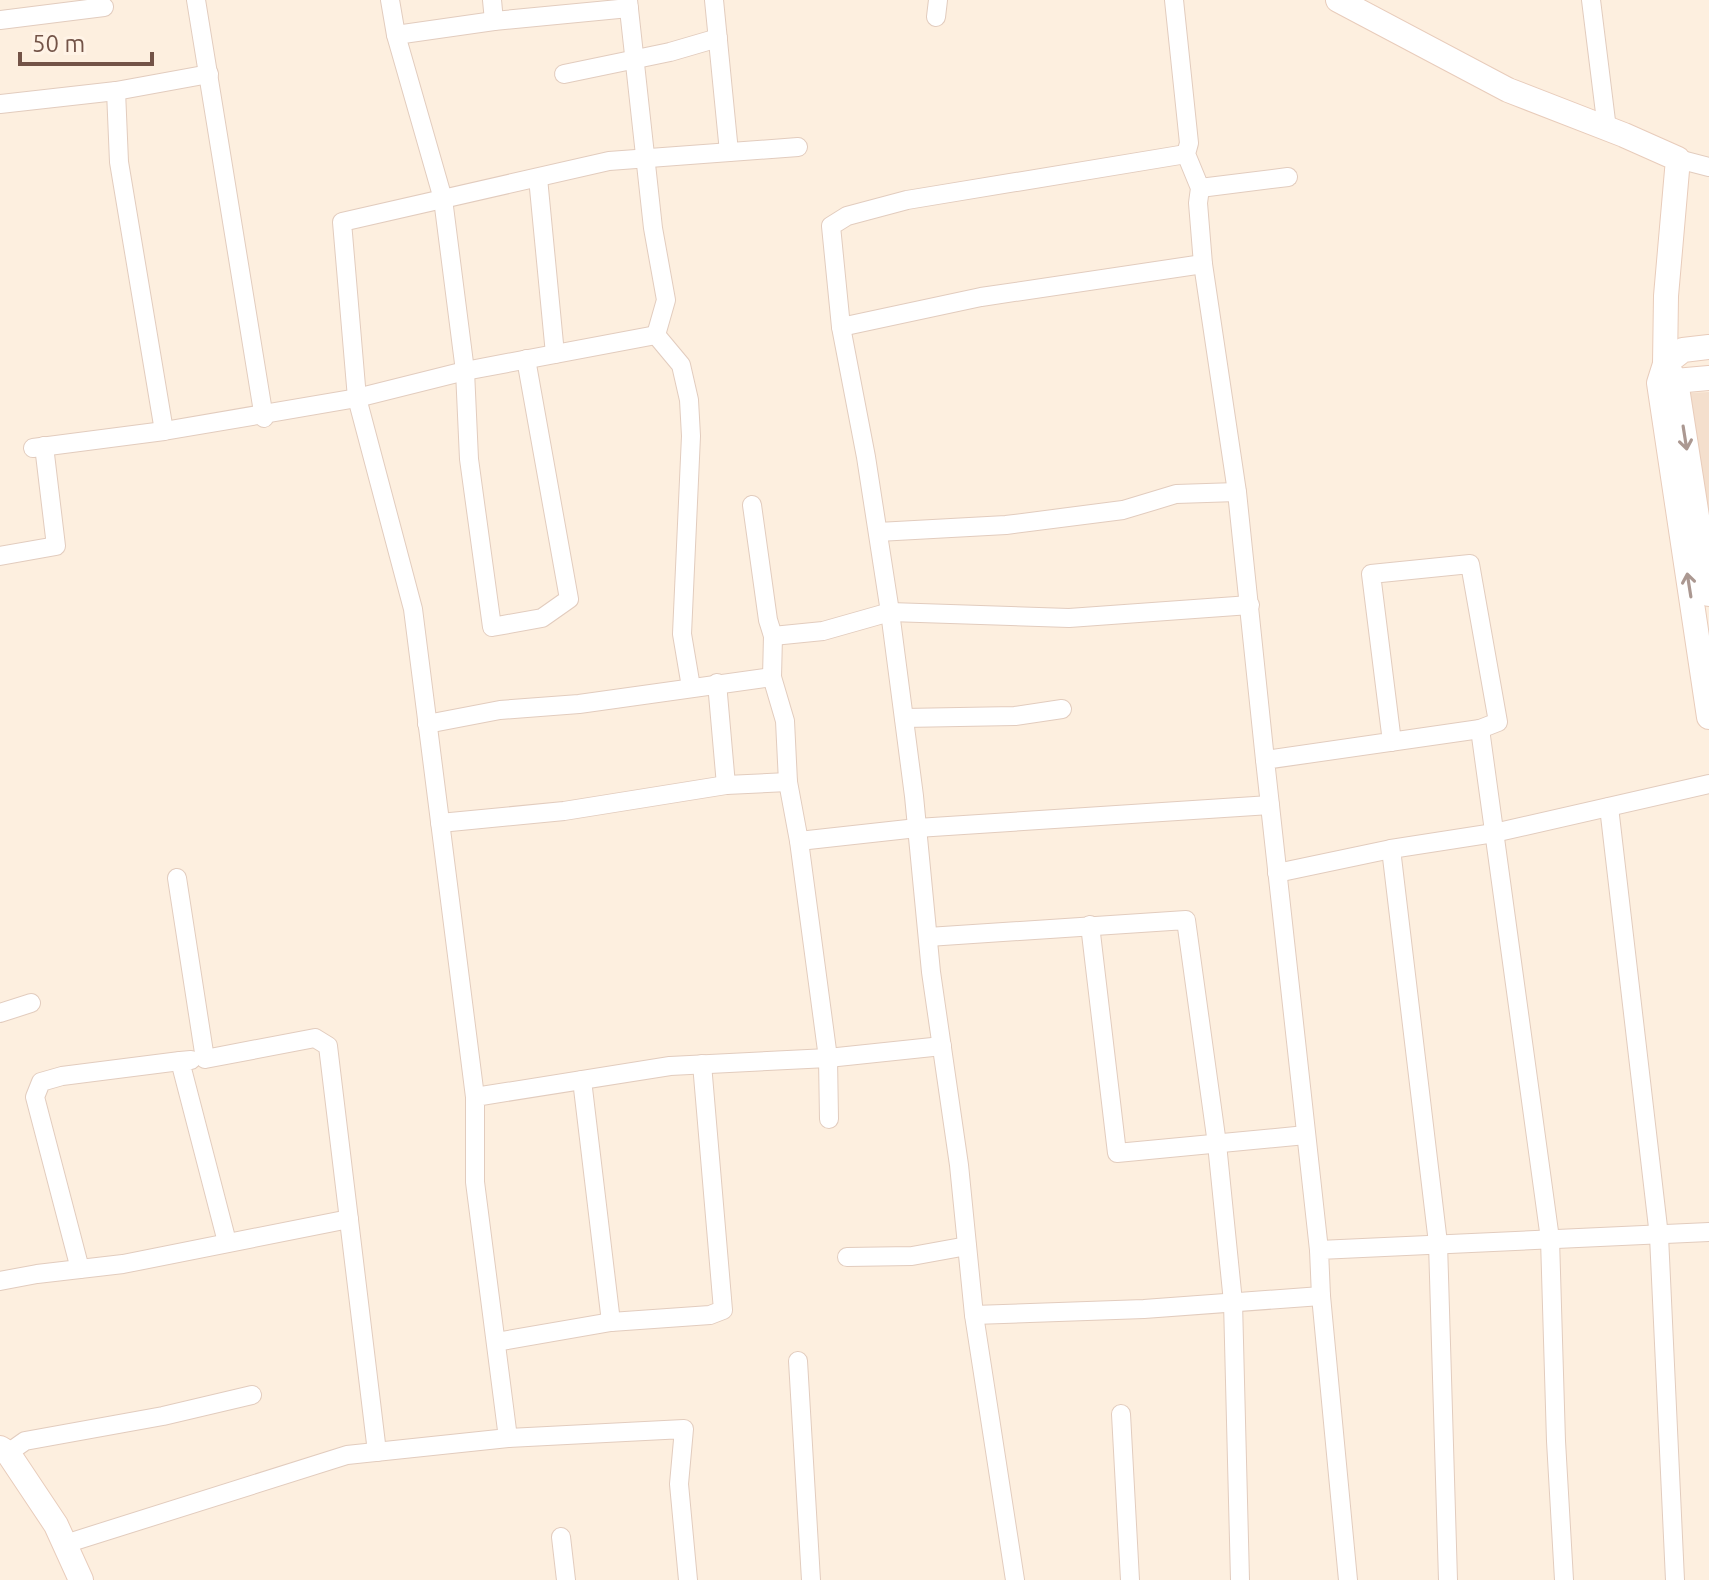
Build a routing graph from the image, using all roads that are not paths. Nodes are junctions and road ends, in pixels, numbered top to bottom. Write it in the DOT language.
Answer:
graph roads {
  1 [pos="196,0"];
  2 [pos="390,0"];
  3 [pos="492,0"];
  4 [pos="714,0"];
  5 [pos="1174,0"];
  6 [pos="1338,0"];
  7 [pos="1591,0"];
  8 [pos="629,4"];
  9 [pos="104,7"];
  10 [pos="0,20"];
  11 [pos="494,21"];
  12 [pos="396,35"];
  13 [pos="718,38"];
  14 [pos="634,58"];
  15 [pos="209,74"];
  16 [pos="564,74"];
  17 [pos="116,91"];
  18 [pos="0,104"];
  19 [pos="1607,129"];
  20 [pos="798,147"];
  21 [pos="729,152"];
  22 [pos="1186,154"];
  23 [pos="645,159"];
  24 [pos="1678,159"];
  25 [pos="1709,167"];
  26 [pos="1288,177"];
  27 [pos="538,178"];
  28 [pos="1200,188"];
  29 [pos="443,199"];
  30 [pos="1203,264"];
  31 [pos="841,327"];
  32 [pos="656,335"];
  33 [pos="1709,347"];
  34 [pos="555,354"];
  35 [pos="526,359"];
  36 [pos="465,371"];
  37 [pos="1667,376"];
  38 [pos="1709,378"];
  39 [pos="357,398"];
  40 [pos="263,416"];
  41 [pos="164,431"];
  42 [pos="1237,492"];
  43 [pos="752,505"];
  44 [pos="878,532"];
  45 [pos="0,556"];
  46 [pos="1709,594"];
  47 [pos="1250,605"];
  48 [pos="890,612"];
  49 [pos="773,636"];
  50 [pos="772,677"];
  51 [pos="717,683"];
  52 [pos="691,687"];
  53 [pos="1062,709"];
  54 [pos="1709,717"];
  55 [pos="904,718"];
  56 [pos="427,724"];
  57 [pos="1480,729"];
  58 [pos="1392,742"];
  59 [pos="1265,760"];
  60 [pos="788,782"];
  61 [pos="1709,784"];
  62 [pos="726,785"];
  63 [pos="1270,805"];
  64 [pos="1609,807"];
  65 [pos="440,823"];
  66 [pos="917,828"];
  67 [pos="1494,833"];
  68 [pos="799,841"];
  69 [pos="1391,849"];
  70 [pos="1277,873"];
  71 [pos="177,878"];
  72 [pos="1090,925"];
  73 [pos="928,937"];
  74 [pos="31,1003"];
  75 [pos="0,1013"];
  76 [pos="942,1046"];
  77 [pos="828,1058"];
  78 [pos="205,1059"];
  79 [pos="180,1061"];
  80 [pos="702,1064"];
  81 [pos="582,1080"];
  82 [pos="475,1097"];
  83 [pos="829,1119"];
  84 [pos="1306,1135"];
  85 [pos="1217,1144"];
  86 [pos="349,1219"];
  87 [pos="1709,1232"];
  88 [pos="1659,1236"];
  89 [pos="1550,1239"];
  90 [pos="227,1242"];
  91 [pos="1438,1243"];
  92 [pos="967,1246"];
  93 [pos="1319,1250"];
  94 [pos="847,1257"];
  95 [pos="80,1269"];
  96 [pos="0,1281"];
  97 [pos="1321,1296"];
  98 [pos="1232,1302"];
  99 [pos="974,1315"];
  100 [pos="611,1322"];
  101 [pos="496,1342"];
  102 [pos="798,1361"];
  103 [pos="252,1395"];
  104 [pos="1121,1414"];
  105 [pos="508,1438"];
  106 [pos="4,1450"];
  107 [pos="377,1452"];
  108 [pos="561,1537"];
  109 [pos="65,1544"];
  110 [pos="81,1580"];
  111 [pos="566,1580"];
  112 [pos="688,1580"];
  113 [pos="811,1580"];
  114 [pos="1015,1580"];
  115 [pos="1130,1580"];
  116 [pos="1240,1580"];
  117 [pos="1348,1580"];
  118 [pos="1448,1580"];
  119 [pos="1564,1580"];
  120 [pos="1675,1580"];
  1 -- 15 [label="street"];
  2 -- 12 [label="street"];
  3 -- 11 [label="street"];
  4 -- 13 [label="street"];
  5 -- 22 [label="street"];
  6 -- 19 [label="street"];
  7 -- 19 [label="street"];
  8 -- 11 [label="street"];
  8 -- 14 [label="street"];
  9 -- 10 [label="street"];
  11 -- 12 [label="street"];
  12 -- 29 [label="street"];
  13 -- 14 [label="street"];
  13 -- 21 [label="street"];
  14 -- 16 [label="street"];
  14 -- 23 [label="street"];
  15 -- 17 [label="street"];
  15 -- 40 [label="street"];
  17 -- 18 [label="street"];
  17 -- 41 [label="street"];
  19 -- 24 [label="street"];
  20 -- 21 [label="street"];
  21 -- 23 [label="street"];
  22 -- 28 [label="street"];
  22 -- 31 [label="street"];
  23 -- 27 [label="street"];
  23 -- 32 [label="street"];
  24 -- 25 [label="street"];
  24 -- 37 [label="street"];
  26 -- 28 [label="street"];
  27 -- 29 [label="street"];
  27 -- 34 [label="street"];
  28 -- 30 [label="street"];
  29 -- 36 [label="street"];
  29 -- 39 [label="street"];
  30 -- 31 [label="street"];
  30 -- 42 [label="street"];
  31 -- 44 [label="street"];
  32 -- 34 [label="street"];
  32 -- 52 [label="street"];
  33 -- 37 [label="street"];
  34 -- 35 [label="street"];
  35 -- 36 [label="street"];
  35 -- 36 [label="street"];
  36 -- 39 [label="street"];
  37 -- 38 [label="street"];
  37 -- 46 [label="street, one-way"];
  54 -- 37 [label="street, one-way"];
  39 -- 40 [label="street"];
  39 -- 56 [label="street"];
  40 -- 41 [label="street"];
  41 -- 45 [label="street"];
  42 -- 44 [label="street"];
  42 -- 47 [label="street"];
  43 -- 49 [label="street"];
  44 -- 48 [label="street"];
  47 -- 48 [label="street"];
  47 -- 59 [label="street"];
  48 -- 49 [label="street"];
  48 -- 55 [label="street"];
  49 -- 50 [label="street"];
  50 -- 51 [label="street"];
  50 -- 60 [label="street"];
  51 -- 52 [label="street"];
  51 -- 62 [label="street"];
  52 -- 56 [label="street"];
  53 -- 55 [label="street"];
  55 -- 66 [label="street"];
  56 -- 65 [label="street"];
  57 -- 58 [label="street"];
  57 -- 58 [label="street"];
  57 -- 67 [label="street"];
  58 -- 59 [label="street"];
  59 -- 63 [label="street"];
  60 -- 62 [label="street"];
  60 -- 68 [label="street"];
  61 -- 64 [label="street"];
  62 -- 65 [label="street"];
  63 -- 66 [label="street"];
  63 -- 70 [label="street"];
  64 -- 67 [label="street"];
  64 -- 88 [label="street"];
  65 -- 82 [label="street"];
  66 -- 68 [label="street"];
  66 -- 73 [label="street"];
  67 -- 69 [label="street"];
  67 -- 89 [label="street"];
  68 -- 77 [label="street"];
  69 -- 70 [label="street"];
  69 -- 91 [label="street"];
  70 -- 84 [label="street"];
  71 -- 78 [label="street"];
  72 -- 73 [label="street"];
  72 -- 85 [label="street"];
  72 -- 85 [label="street"];
  73 -- 76 [label="street"];
  74 -- 75 [label="street"];
  76 -- 77 [label="street"];
  76 -- 92 [label="street"];
  77 -- 80 [label="street"];
  77 -- 83 [label="street"];
  78 -- 79 [label="street"];
  78 -- 86 [label="street"];
  79 -- 90 [label="street"];
  79 -- 95 [label="street"];
  80 -- 81 [label="street"];
  80 -- 100 [label="street"];
  81 -- 82 [label="street"];
  81 -- 100 [label="street"];
  82 -- 101 [label="street"];
  84 -- 85 [label="street"];
  84 -- 93 [label="street"];
  85 -- 98 [label="street"];
  86 -- 90 [label="street"];
  86 -- 107 [label="street"];
  87 -- 88 [label="street"];
  88 -- 89 [label="street"];
  88 -- 120 [label="street"];
  89 -- 91 [label="street"];
  89 -- 119 [label="street"];
  90 -- 95 [label="street"];
  91 -- 93 [label="street"];
  91 -- 118 [label="street"];
  92 -- 94 [label="street"];
  92 -- 99 [label="street"];
  93 -- 97 [label="street"];
  95 -- 96 [label="street"];
  97 -- 98 [label="street"];
  97 -- 117 [label="street"];
  98 -- 99 [label="street"];
  98 -- 116 [label="street"];
  99 -- 114 [label="street"];
  100 -- 101 [label="street"];
  101 -- 105 [label="street"];
  102 -- 113 [label="street"];
  103 -- 106 [label="street"];
  104 -- 115 [label="street"];
  105 -- 107 [label="street"];
  105 -- 112 [label="street"];
  106 -- 109 [label="street"];
  107 -- 109 [label="street"];
  108 -- 111 [label="street"];
  109 -- 110 [label="street"];
}
